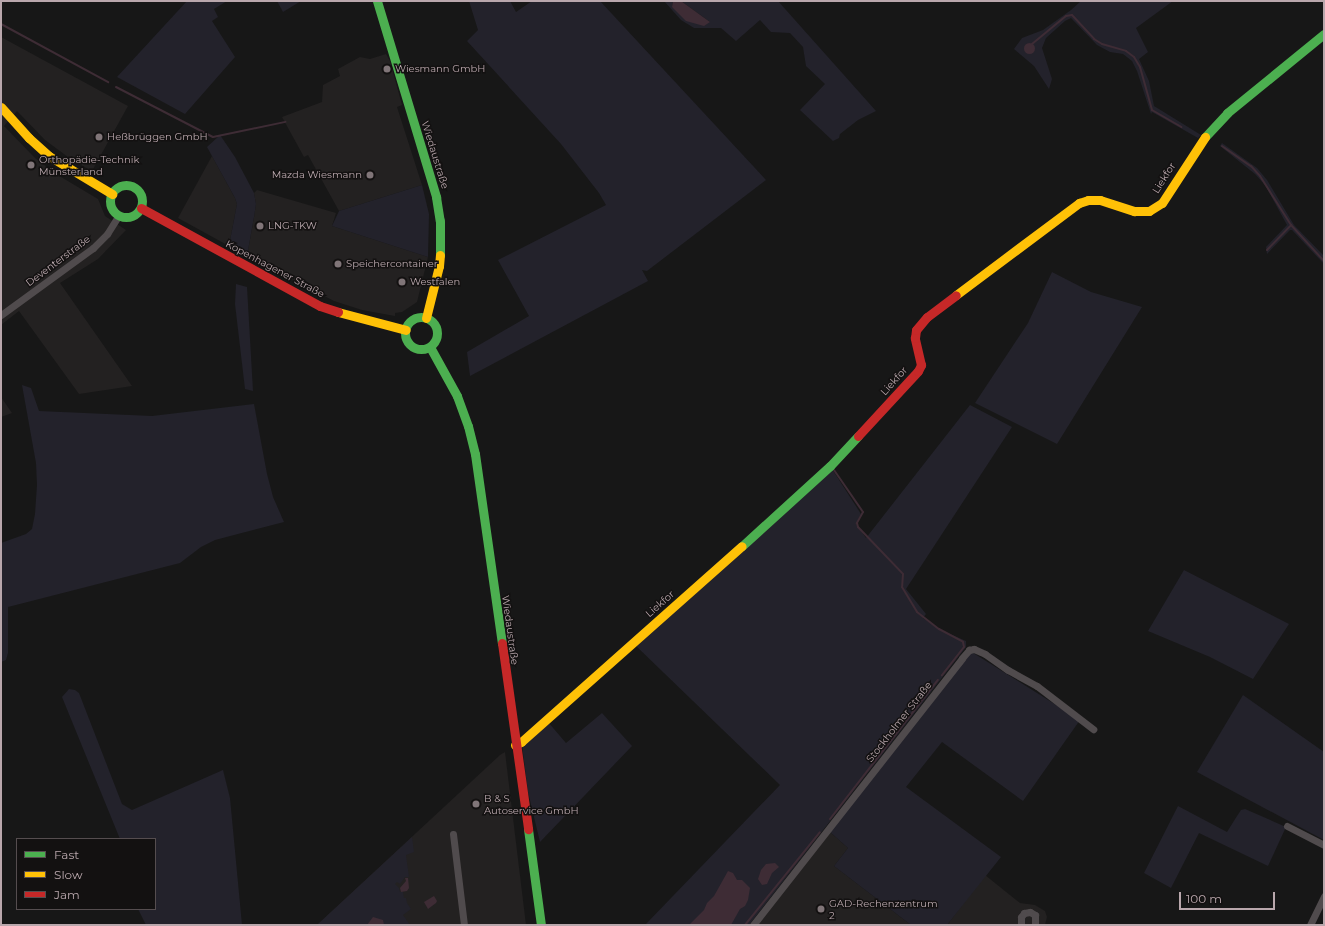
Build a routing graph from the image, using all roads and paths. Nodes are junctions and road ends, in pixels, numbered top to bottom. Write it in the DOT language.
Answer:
graph roads {
  1 [pos="376,1"];
  2 [pos="1324,34"];
  3 [pos="1,107"];
  4 [pos="112,194"];
  5 [pos="141,208"];
  6 [pos="119,215"];
  7 [pos="1,315"];
  8 [pos="426,318"];
  9 [pos="406,330"];
  10 [pos="430,347"];
  11 [pos="1093,729"];
  12 [pos="515,745"];
  13 [pos="1287,826"];
  14 [pos="453,834"];
  15 [pos="1324,845"];
  16 [pos="1324,896"];
  17 [pos="464,925"];
  18 [pos="541,925"];
  19 [pos="753,925"];
  20 [pos="1021,925"];
  21 [pos="1035,925"];
  22 [pos="1310,925"];
  1 -- 8 [label="main road, Wiedaustraße"];
  2 -- 12 [label="main road, Liekfor"];
  3 -- 4 [label="main road"];
  4 -- 5 [label="main road"];
  4 -- 6 [label="main road"];
  5 -- 6 [label="main road"];
  5 -- 9 [label="main road, Kopenhagener Straße"];
  6 -- 7 [label="street, Deventerstraße"];
  8 -- 9 [label="main road"];
  8 -- 10 [label="main road"];
  9 -- 10 [label="main road"];
  10 -- 12 [label="main road, Wiedaustraße"];
  11 -- 19 [label="street, Stockholmer Straße"];
  12 -- 18 [label="main road, Wiedaustraße"];
  13 -- 15 [label="street"];
  14 -- 17 [label="street"];
  16 -- 22 [label="street"];
  20 -- 21 [label="street"];
}
